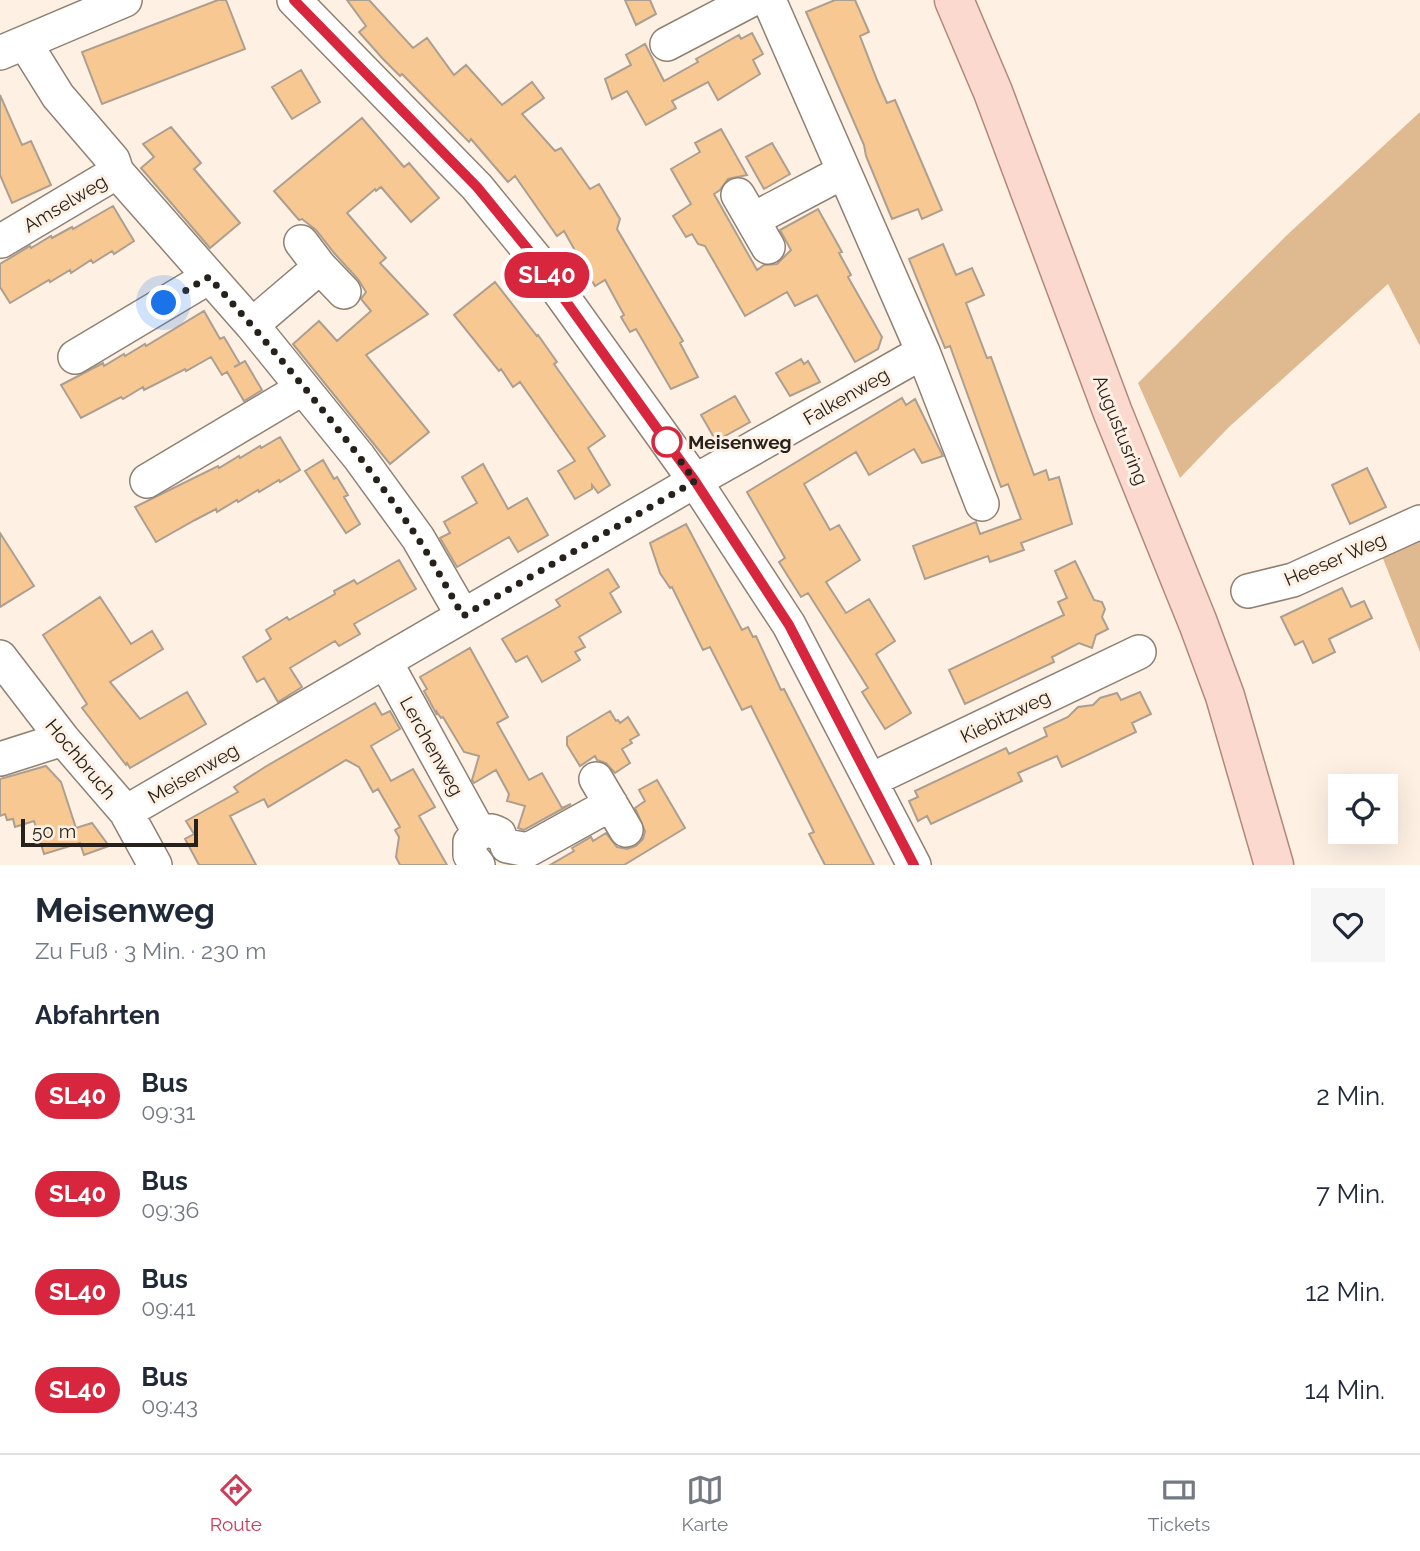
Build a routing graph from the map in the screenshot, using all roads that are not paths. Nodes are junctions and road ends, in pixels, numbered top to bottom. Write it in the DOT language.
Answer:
graph roads {
  1 [pos="125,0"];
  2 [pos="294,0"];
  3 [pos="751,0"];
  4 [pos="769,0"];
  5 [pos="954,0"];
  6 [pos="667,44"];
  7 [pos="13,48"];
  8 [pos="117,172"];
  9 [pos="843,172"];
  10 [pos="753,220"];
  11 [pos="1,241"];
  12 [pos="209,277"];
  13 [pos="344,292"];
  14 [pos="252,325"];
  15 [pos="923,352"];
  16 [pos="75,356"];
  17 [pos="303,388"];
  18 [pos="147,481"];
  19 [pos="695,481"];
  20 [pos="982,504"];
  21 [pos="1420,522"];
  22 [pos="1248,590"];
  23 [pos="463,616"];
  24 [pos="1139,652"];
  25 [pos="0,657"];
  26 [pos="385,661"];
  27 [pos="63,739"];
  28 [pos="0,759"];
  29 [pos="871,780"];
  30 [pos="611,804"];
  31 [pos="126,812"];
  32 [pos="494,847"];
  33 [pos="155,865"];
  34 [pos="478,865"];
  35 [pos="914,865"];
  36 [pos="1274,865"];
  1 -- 7 [label="street"];
  2 -- 19 [label="street"];
  3 -- 6 [label="street"];
  4 -- 9 [label="street"];
  5 -- 36 [label="main road, Augustusring"];
  7 -- 8 [label="street"];
  8 -- 11 [label="street, Amselweg"];
  8 -- 12 [label="street, Amselweg"];
  9 -- 10 [label="street"];
  9 -- 15 [label="street"];
  12 -- 14 [label="street, Amselweg"];
  12 -- 16 [label="street"];
  13 -- 14 [label="street"];
  14 -- 17 [label="street, Amselweg"];
  15 -- 19 [label="street, Falkenweg"];
  15 -- 20 [label="street"];
  17 -- 18 [label="street"];
  17 -- 23 [label="street, Amselweg"];
  19 -- 23 [label="street, Meisenweg"];
  19 -- 29 [label="street"];
  21 -- 22 [label="street, Heeser Weg"];
  23 -- 26 [label="street, Meisenweg"];
  24 -- 29 [label="street, Kiebitzweg"];
  25 -- 27 [label="street, Hochbruch"];
  26 -- 31 [label="street, Meisenweg"];
  26 -- 32 [label="street, Lerchenweg"];
  27 -- 28 [label="street"];
  27 -- 31 [label="street, Hochbruch"];
  29 -- 35 [label="street"];
  30 -- 32 [label="street"];
  31 -- 33 [label="street, Hochbruch"];
  32 -- 34 [label="street"];
}
